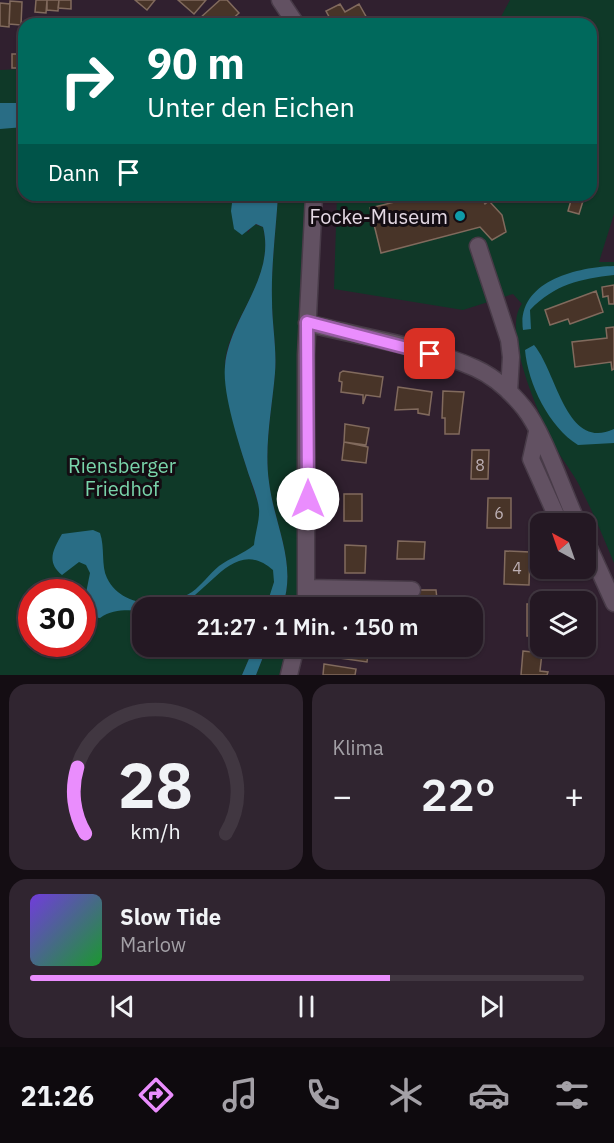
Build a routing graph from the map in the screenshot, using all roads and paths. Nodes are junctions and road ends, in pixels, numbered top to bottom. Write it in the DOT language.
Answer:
graph roads {
  1 [pos="280,0"];
  2 [pos="292,18"];
  3 [pos="314,201"];
  4 [pos="478,246"];
  5 [pos="307,322"];
  6 [pos="509,392"];
  7 [pos="537,432"];
  8 [pos="555,513"];
  9 [pos="573,513"];
  10 [pos="596,563"];
  11 [pos="596,572"];
  12 [pos="601,574"];
  13 [pos="308,588"];
  14 [pos="412,590"];
  15 [pos="307,597"];
  16 [pos="614,603"];
  17 [pos="294,657"];
  18 [pos="289,675"];
  1 -- 2 [label="street"];
  3 -- 5 [label="street"];
  4 -- 6 [label="street"];
  5 -- 6 [label="street"];
  5 -- 13 [label="street"];
  6 -- 7 [label="street"];
  7 -- 8 [label="street"];
  7 -- 9 [label="street"];
  10 -- 12 [label="street"];
  11 -- 12 [label="street"];
  12 -- 16 [label="street"];
  13 -- 14 [label="street"];
  13 -- 15 [label="street"];
  17 -- 18 [label="street"];
}
